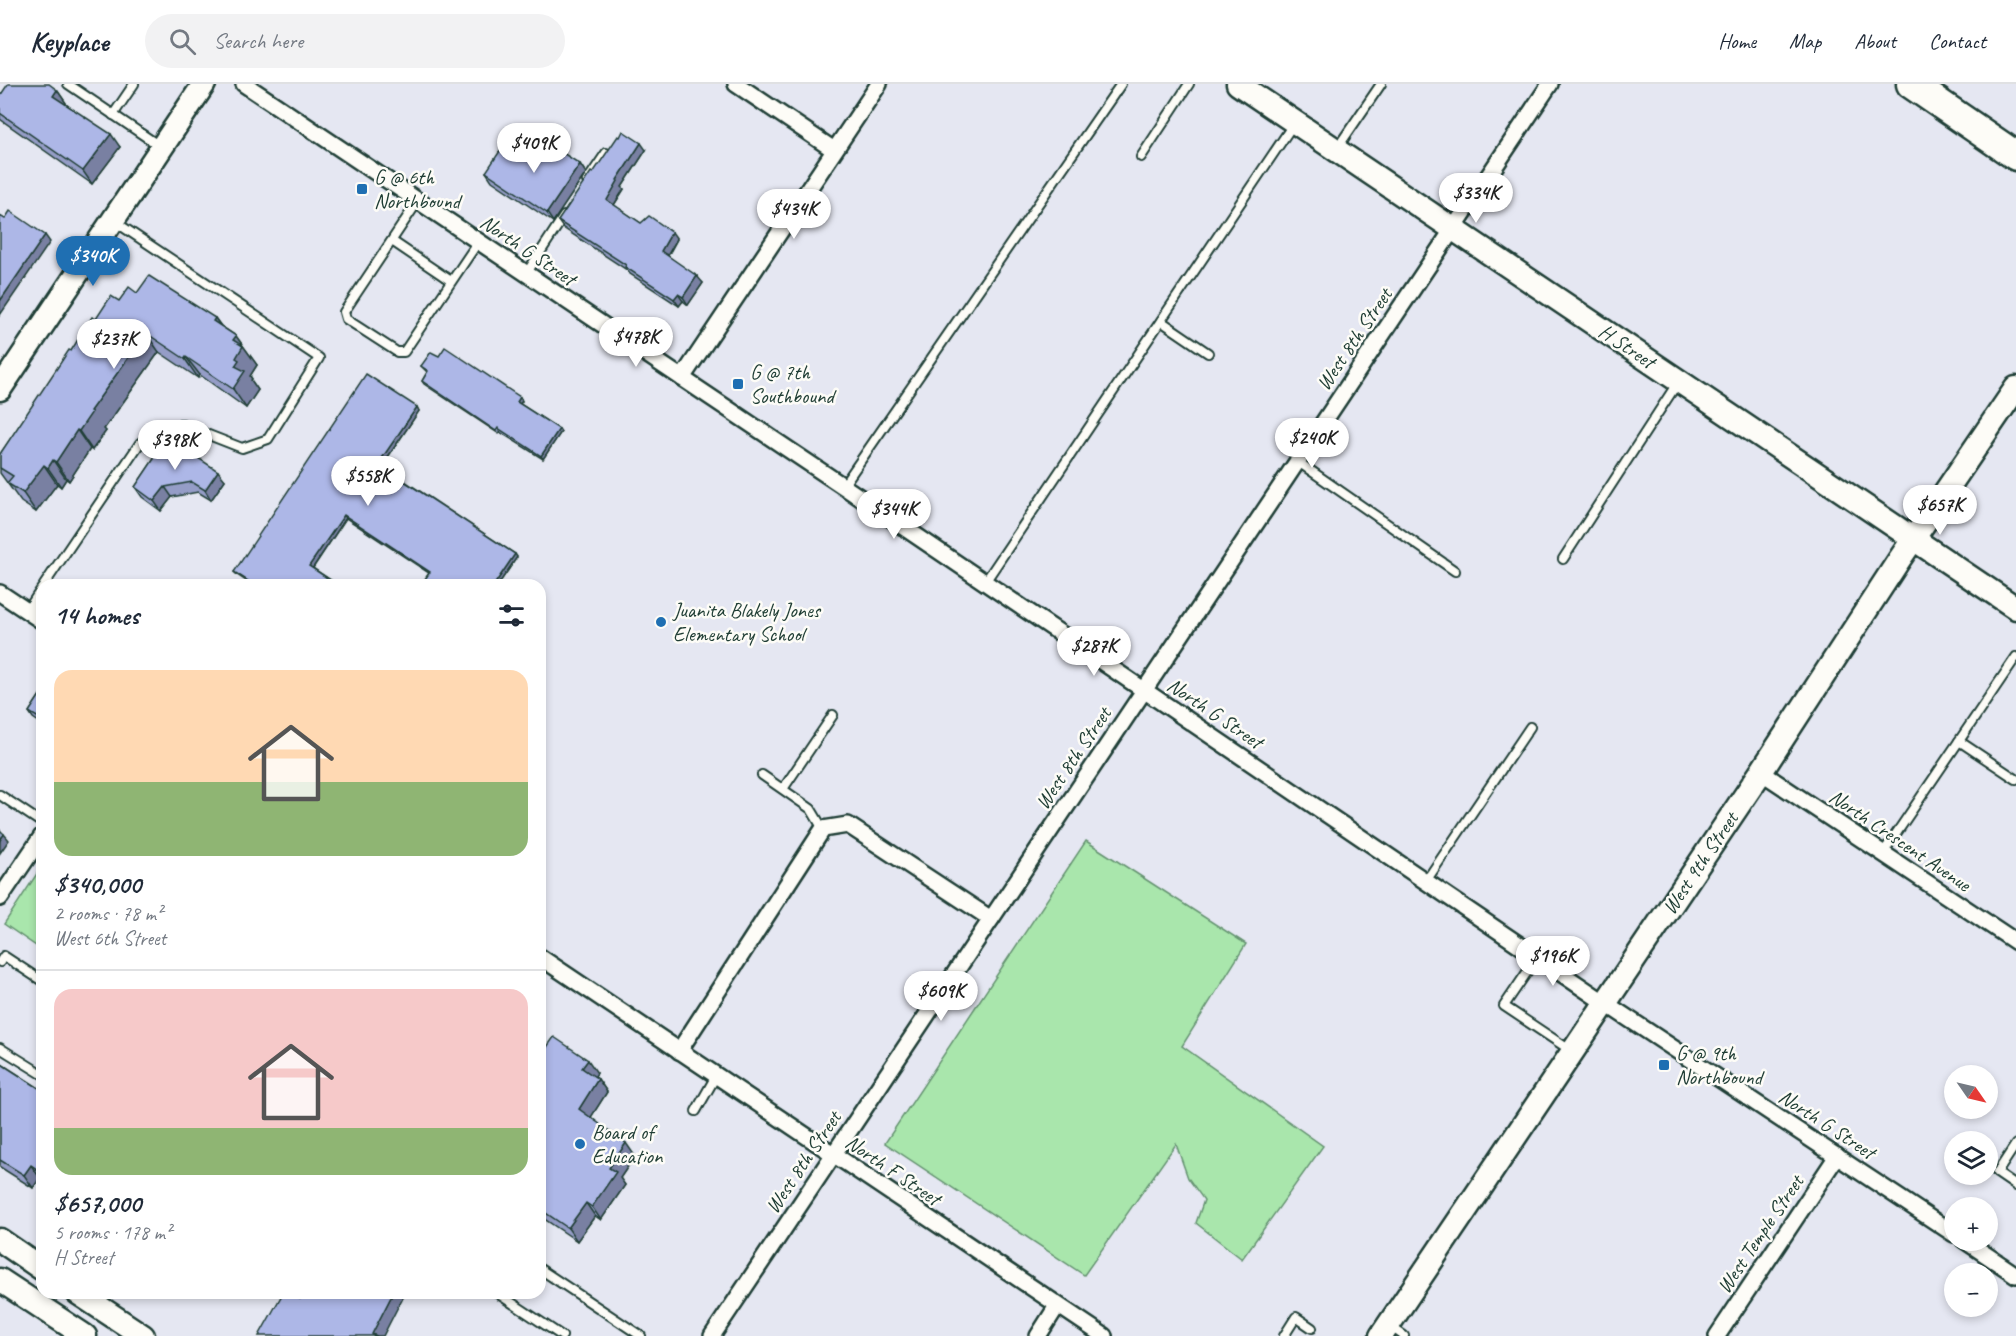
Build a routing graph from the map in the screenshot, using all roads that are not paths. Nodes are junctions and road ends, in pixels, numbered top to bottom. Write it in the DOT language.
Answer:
graph roads {
  1 [pos="68,84"];
  2 [pos="134,84"];
  3 [pos="204,84"];
  4 [pos="244,84"];
  5 [pos="736,84"];
  6 [pos="879,84"];
  7 [pos="1121,84"];
  8 [pos="1189,84"];
  9 [pos="1238,84"];
  10 [pos="1381,84"];
  11 [pos="1550,84"];
  12 [pos="1911,84"];
  13 [pos="113,115"];
  14 [pos="1295,122"];
  15 [pos="161,148"];
  16 [pos="834,150"];
  17 [pos="1336,150"];
  18 [pos="606,153"];
  19 [pos="2016,156"];
  20 [pos="1141,157"];
  21 [pos="580,192"];
  22 [pos="418,201"];
  23 [pos="568,210"];
  24 [pos="112,220"];
  25 [pos="1453,229"];
  26 [pos="392,241"];
  27 [pos="478,242"];
  28 [pos="525,274"];
  29 [pos="451,281"];
  30 [pos="1161,321"];
  31 [pos="1208,353"];
  32 [pos="682,378"];
  33 [pos="1679,381"];
  34 [pos="2016,388"];
  35 [pos="0,389"];
  36 [pos="1297,461"];
  37 [pos="843,486"];
  38 [pos="1914,539"];
  39 [pos="1563,559"];
  40 [pos="1455,571"];
  41 [pos="48,579"];
  42 [pos="985,582"];
  43 [pos="0,593"];
  44 [pos="36,597"];
  45 [pos="2016,608"];
  46 [pos="27,611"];
  47 [pos="36,617"];
  48 [pos="2016,657"];
  49 [pos="1144,690"];
  50 [pos="833,715"];
  51 [pos="1530,727"];
  52 [pos="1959,741"];
  53 [pos="1761,772"];
  54 [pos="762,775"];
  55 [pos="2016,779"];
  56 [pos="783,789"];
  57 [pos="0,795"];
  58 [pos="36,820"];
  59 [pos="823,829"];
  60 [pos="36,845"];
  61 [pos="1883,853"];
  62 [pos="1426,881"];
  63 [pos="0,898"];
  64 [pos="991,919"];
  65 [pos="2016,942"];
  66 [pos="1538,956"];
  67 [pos="546,961"];
  68 [pos="0,962"];
  69 [pos="36,977"];
  70 [pos="1605,1003"];
  71 [pos="0,1048"];
  72 [pos="679,1051"];
  73 [pos="1572,1052"];
  74 [pos="36,1070"];
  75 [pos="716,1076"];
  76 [pos="696,1111"];
  77 [pos="2016,1144"];
  78 [pos="833,1155"];
  79 [pos="1837,1156"];
  80 [pos="2016,1186"];
  81 [pos="1944,1227"];
  82 [pos="0,1240"];
  83 [pos="1980,1251"];
  84 [pos="36,1265"];
  85 [pos="546,1273"];
  86 [pos="2016,1275"];
  87 [pos="0,1280"];
  88 [pos="87,1299"];
  89 [pos="506,1299"];
  90 [pos="1057,1306"];
  91 [pos="1312,1328"];
  92 [pos="1392,1332"];
  93 [pos="1288,1334"];
  94 [pos="85,1336"];
  95 [pos="143,1336"];
  96 [pos="562,1336"];
  97 [pos="641,1336"];
  98 [pos="712,1336"];
  99 [pos="1038,1336"];
  100 [pos="1104,1336"];
  101 [pos="1717,1336"];
  1 -- 13 [label="lane"];
  2 -- 13 [label="lane"];
  3 -- 15 [label="street"];
  4 -- 22 [label="street, North G Street"];
  5 -- 16 [label="street"];
  6 -- 16 [label="street"];
  7 -- 37 [label="lane"];
  8 -- 20 [label="lane"];
  9 -- 14 [label="street, H Street"];
  10 -- 17 [label="lane"];
  11 -- 25 [label="street, West 8th Street"];
  12 -- 19 [label="highway"];
  13 -- 15 [label="lane"];
  14 -- 17 [label="street, H Street"];
  14 -- 30 [label="lane"];
  15 -- 24 [label="street"];
  16 -- 32 [label="street"];
  17 -- 25 [label="street, H Street"];
  18 -- 21 [label="lane"];
  22 -- 26 [label="lane"];
  22 -- 27 [label="street, North G Street"];
  23 -- 28 [label="lane"];
  24 -- 35 [label="street"];
  24 -- 41 [label="lane"];
  25 -- 33 [label="street, H Street"];
  25 -- 36 [label="street, West 8th Street"];
  26 -- 29 [label="lane"];
  26 -- 29 [label="lane"];
  27 -- 28 [label="street, North G Street"];
  27 -- 29 [label="lane"];
  28 -- 32 [label="street, North G Street"];
  30 -- 31 [label="lane"];
  30 -- 42 [label="lane"];
  32 -- 37 [label="street, North G Street"];
  33 -- 38 [label="street, H Street"];
  33 -- 39 [label="lane"];
  34 -- 38 [label="street, West 9th Street"];
  36 -- 40 [label="lane"];
  36 -- 49 [label="street, West 8th Street"];
  37 -- 42 [label="street, North G Street"];
  38 -- 45 [label="street, H Street"];
  38 -- 53 [label="street, West 9th Street"];
  42 -- 49 [label="street, North G Street"];
  43 -- 46 [label="street"];
  44 -- 46 [label="lane"];
  46 -- 47 [label="street"];
  48 -- 52 [label="lane"];
  49 -- 62 [label="street, North G Street"];
  49 -- 64 [label="street, West 8th Street"];
  50 -- 56 [label="lane"];
  51 -- 62 [label="lane"];
  52 -- 55 [label="lane"];
  52 -- 61 [label="lane"];
  53 -- 61 [label="street, North Crescent Avenue"];
  53 -- 70 [label="street, West 9th Street"];
  54 -- 56 [label="lane"];
  56 -- 59 [label="lane"];
  57 -- 58 [label="lane"];
  59 -- 64 [label="street"];
  59 -- 72 [label="street"];
  60 -- 63 [label="street"];
  61 -- 65 [label="street, North Crescent Avenue"];
  62 -- 66 [label="street, North G Street"];
  64 -- 78 [label="street, West 8th Street"];
  66 -- 70 [label="street, North G Street"];
  66 -- 73 [label="lane"];
  67 -- 72 [label="street, North F Street"];
  68 -- 69 [label="lane"];
  70 -- 73 [label="street, West 9th Street"];
  70 -- 79 [label="street, North G Street"];
  71 -- 74 [label="lane"];
  72 -- 75 [label="street, North F Street"];
  73 -- 92 [label="street, West 9th Street"];
  75 -- 76 [label="lane"];
  75 -- 78 [label="street, North F Street"];
  77 -- 80 [label="lane"];
  78 -- 90 [label="street, North F Street"];
  78 -- 98 [label="street, West 8th Street"];
  79 -- 81 [label="street, North G Street"];
  79 -- 101 [label="street, West Temple Street"];
  82 -- 84 [label="street"];
  83 -- 86 [label="street"];
  85 -- 97 [label="lane"];
  87 -- 94 [label="street"];
  88 -- 95 [label="street"];
  89 -- 96 [label="lane"];
  90 -- 99 [label="street"];
  90 -- 100 [label="street, North F Street"];
  91 -- 93 [label="lane"];
}
